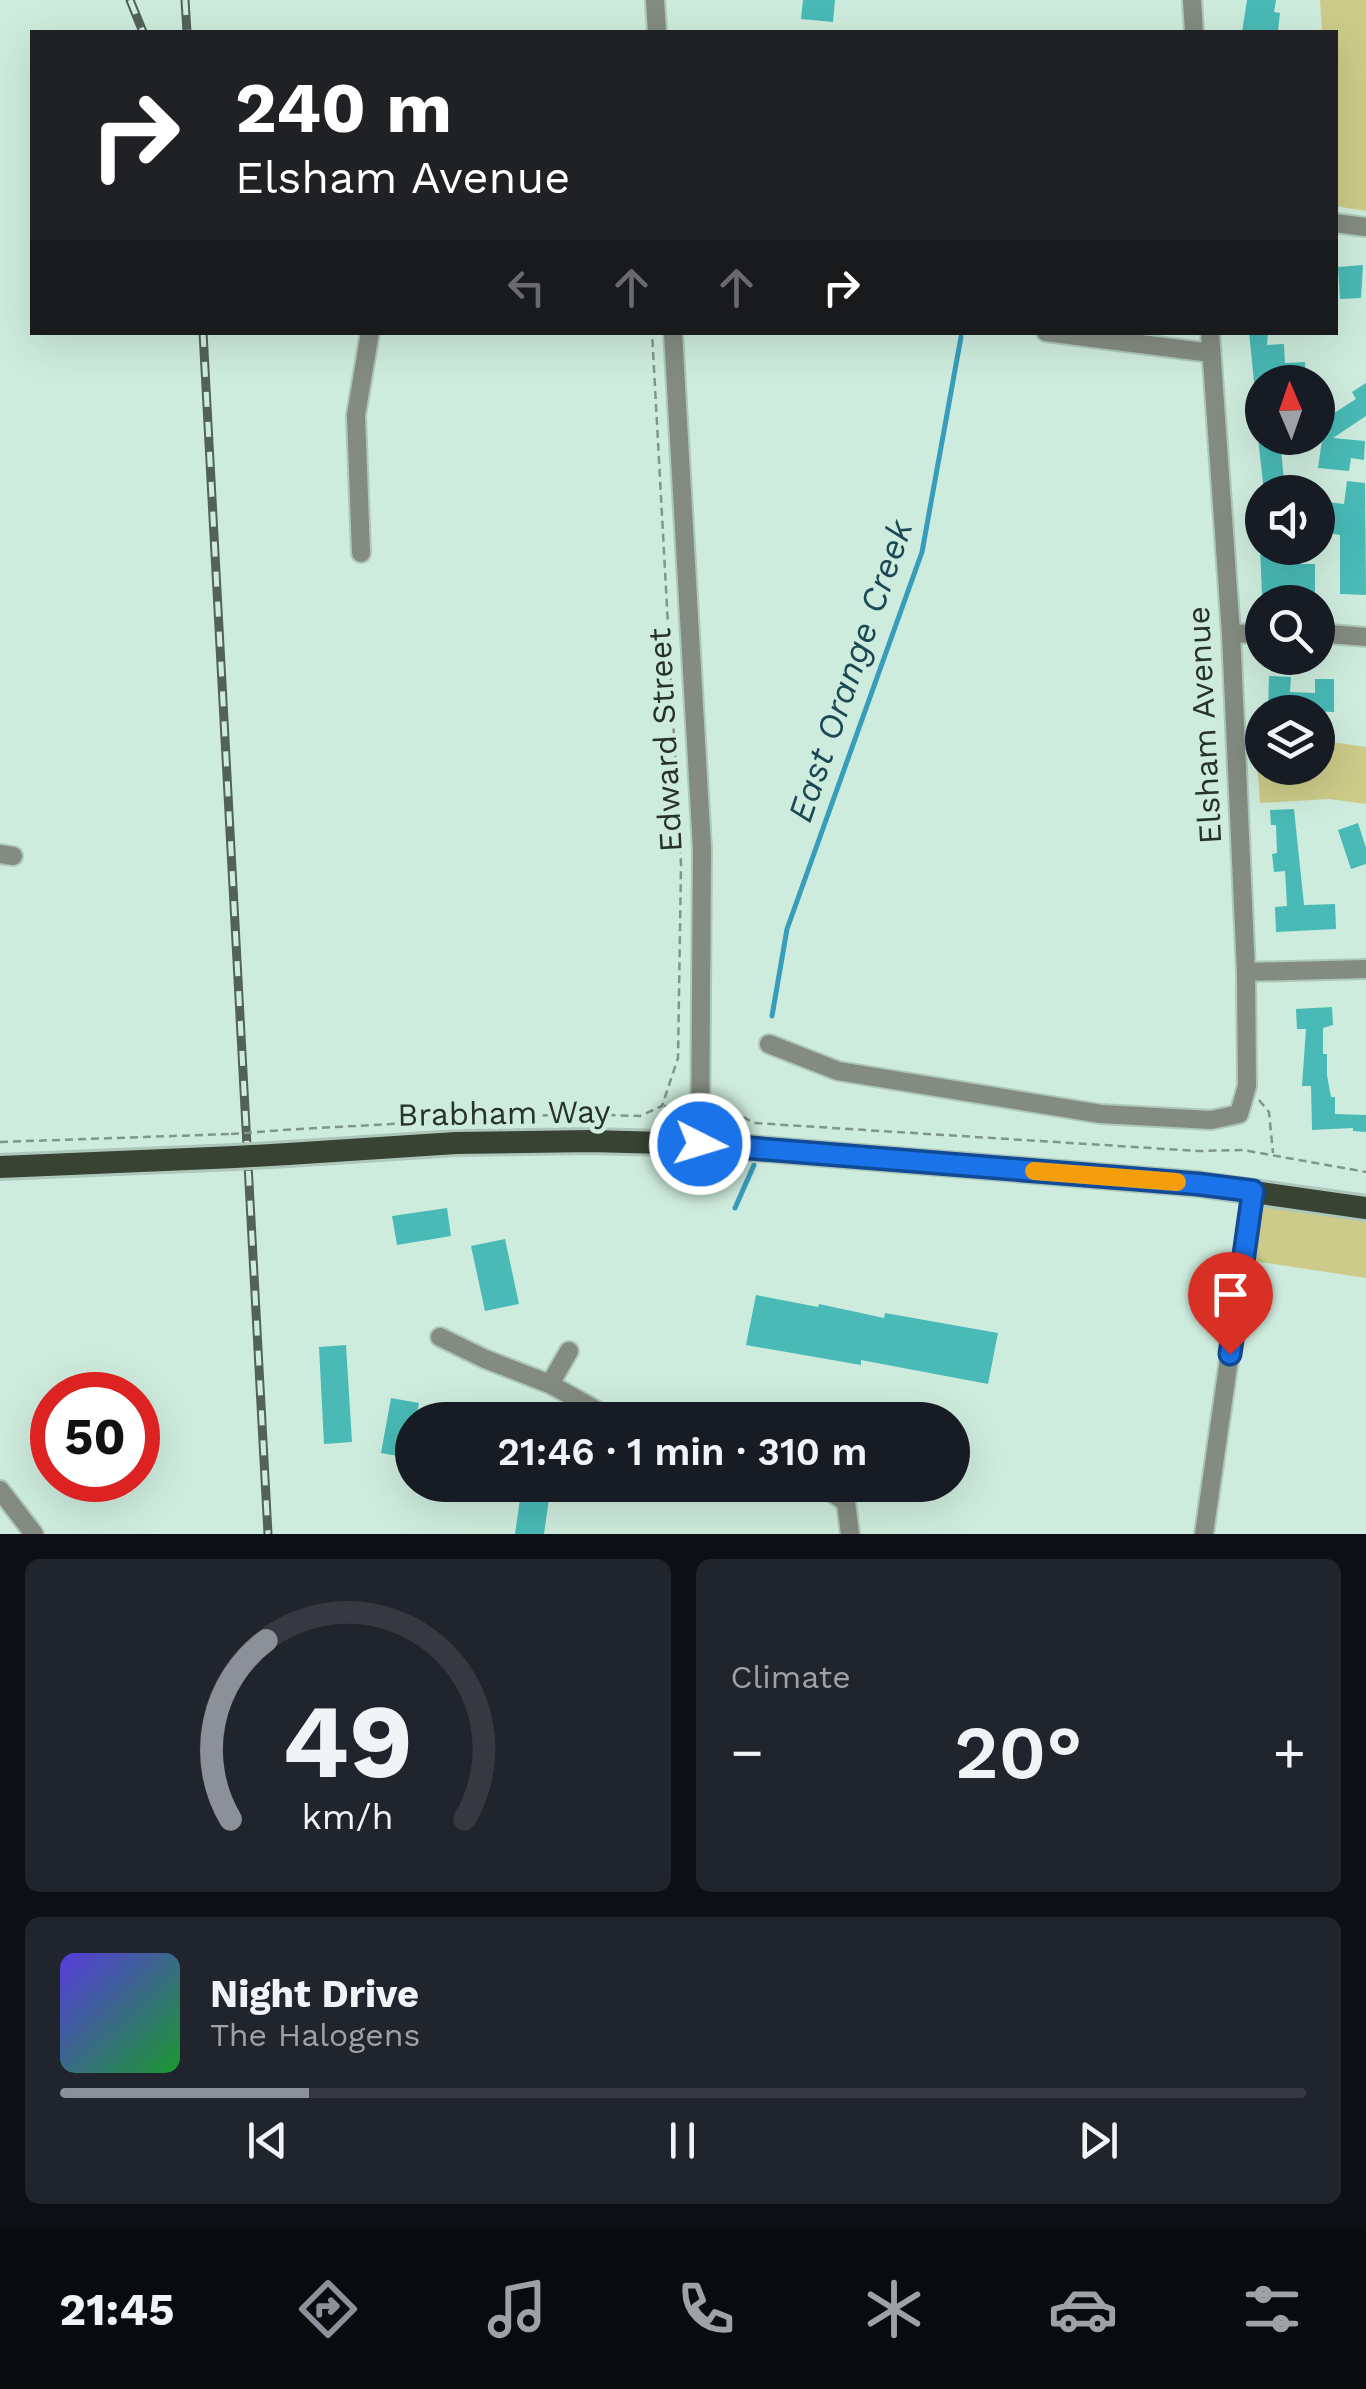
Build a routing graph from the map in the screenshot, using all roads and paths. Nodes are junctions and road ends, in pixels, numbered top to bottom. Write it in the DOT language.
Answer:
graph roads {
  1 [pos="655,0"];
  2 [pos="1192,0"];
  3 [pos="657,30"];
  4 [pos="1194,30"];
  5 [pos="1338,222"];
  6 [pos="1366,227"];
  7 [pos="369,335"];
  8 [pos="652,335"];
  9 [pos="673,335"];
  10 [pos="1070,335"];
  11 [pos="1210,335"];
  12 [pos="1211,353"];
  13 [pos="361,553"];
  14 [pos="1231,634"];
  15 [pos="1245,634"];
  16 [pos="1335,635"];
  17 [pos="1366,638"];
  18 [pos="1366,968"];
  19 [pos="1246,972"];
  20 [pos="769,1044"];
  21 [pos="1248,1086"];
  22 [pos="662,1106"];
  23 [pos="699,1108"];
  24 [pos="0,1142"];
  25 [pos="700,1144"];
  26 [pos="234,1145"];
  27 [pos="1273,1155"];
  28 [pos="0,1167"];
  29 [pos="1366,1172"];
  30 [pos="1253,1191"];
  31 [pos="1366,1208"];
  32 [pos="440,1337"];
  33 [pos="569,1351"];
  34 [pos="550,1384"];
  35 [pos="582,1402"];
  36 [pos="0,1490"];
  37 [pos="846,1502"];
  38 [pos="34,1534"];
  39 [pos="850,1534"];
  40 [pos="1204,1534"];
  1 -- 3 [label="street"];
  2 -- 4 [label="street"];
  5 -- 6 [label="street"];
  7 -- 13 [label="street"];
  8 -- 22 [label="path"];
  9 -- 23 [label="street, Edward Street"];
  10 -- 12 [label="street"];
  11 -- 12 [label="street, Elsham Avenue"];
  12 -- 14 [label="street, Elsham Avenue"];
  14 -- 15 [label="street"];
  14 -- 19 [label="street, Elsham Avenue"];
  16 -- 17 [label="street"];
  18 -- 19 [label="street"];
  19 -- 21 [label="street, Elsham Avenue"];
  20 -- 21 [label="street, Elsham Avenue"];
  21 -- 27 [label="path"];
  22 -- 23 [label="path"];
  22 -- 26 [label="path, bridge"];
  23 -- 25 [label="street, Edward Street"];
  23 -- 27 [label="path"];
  24 -- 26 [label="path"];
  25 -- 26 [label="main road, Brabham Way, bridge"];
  25 -- 30 [label="main road, Brabham Way"];
  26 -- 28 [label="main road, Brabham Way"];
  27 -- 29 [label="path"];
  30 -- 31 [label="main road, Brabham Way"];
  30 -- 40 [label="street"];
  32 -- 34 [label="street"];
  33 -- 34 [label="street"];
  34 -- 35 [label="street"];
  36 -- 38 [label="street"];
  37 -- 39 [label="street"];
}
